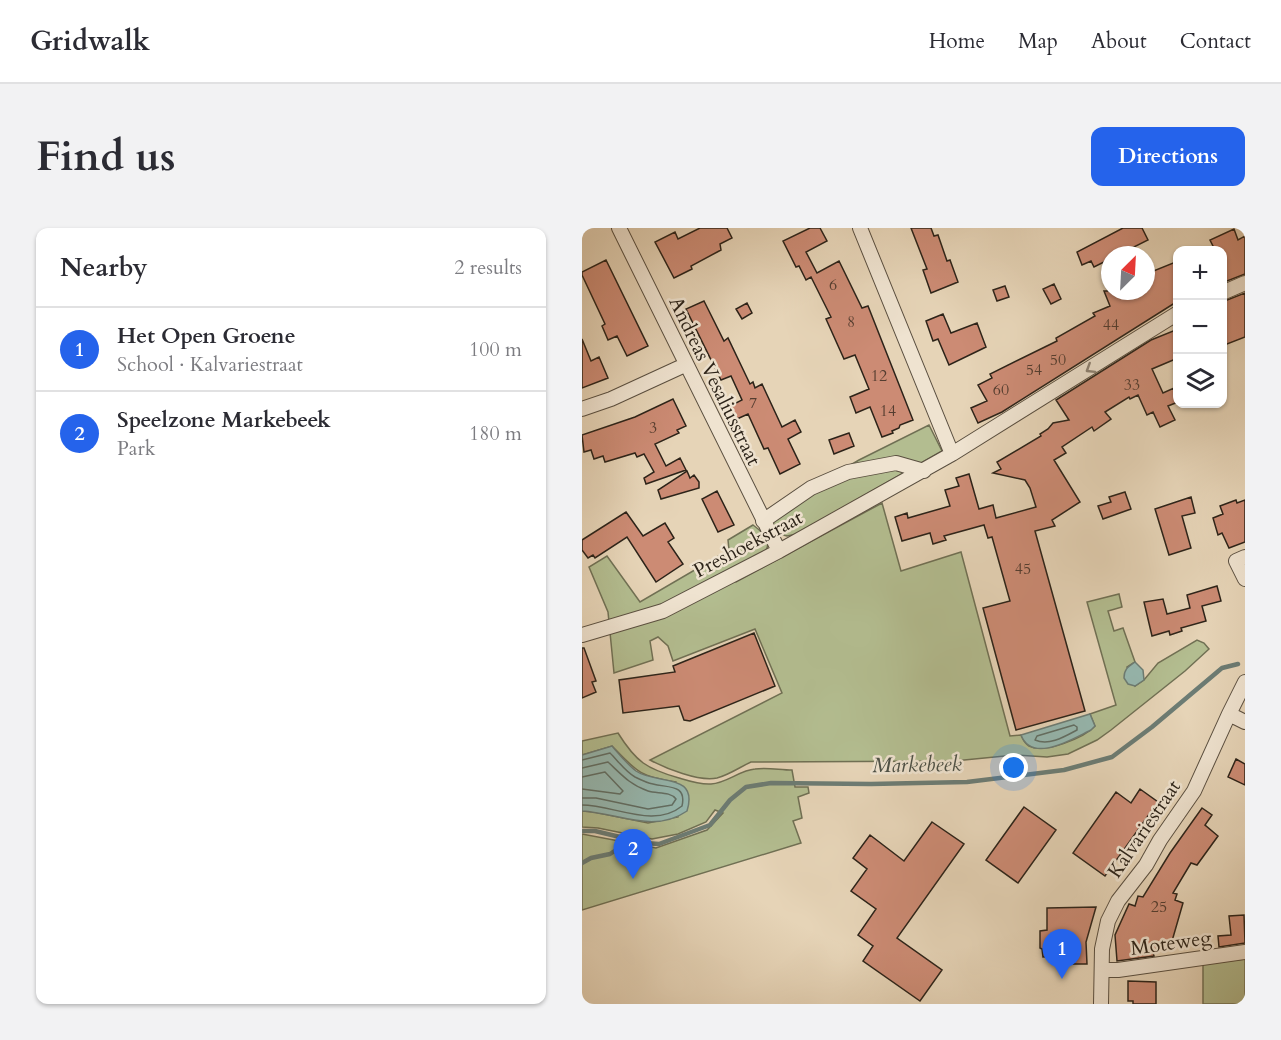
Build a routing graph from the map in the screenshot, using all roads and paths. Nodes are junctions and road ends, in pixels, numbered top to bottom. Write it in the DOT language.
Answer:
graph roads {
  1 [pos="619,228"];
  2 [pos="860,228"];
  3 [pos="1245,283"];
  4 [pos="1227,291"];
  5 [pos="1173,316"];
  6 [pos="686,365"];
  7 [pos="582,409"];
  8 [pos="952,454"];
  9 [pos="924,471"];
  10 [pos="763,521"];
  11 [pos="779,551"];
  12 [pos="1245,558"];
  13 [pos="1245,579"];
  14 [pos="582,635"];
  15 [pos="1245,682"];
  16 [pos="1228,714"];
  17 [pos="1245,722"];
  18 [pos="1245,952"];
  19 [pos="1102,970"];
  20 [pos="1101,1004"];
  1 -- 6 [label="street, Andreas Vesaliusstraat"];
  2 -- 8 [label="street"];
  3 -- 4 [label="street"];
  5 -- 8 [label="street, Preshoekstraat, one-way"];
  6 -- 7 [label="street"];
  6 -- 10 [label="street, Andreas Vesaliusstraat"];
  8 -- 9 [label="street, Preshoekstraat"];
  9 -- 10 [label="street, Preshoekstraat"];
  9 -- 11 [label="street, Preshoekstraat"];
  10 -- 11 [label="street, Andreas Vesaliusstraat"];
  11 -- 14 [label="street, Preshoekstraat"];
  12 -- 13 [label="street"];
  15 -- 16 [label="street, Kalvariestraat"];
  16 -- 17 [label="street"];
  16 -- 19 [label="street, Kalvariestraat"];
  18 -- 19 [label="street, Moteweg"];
  19 -- 20 [label="street, Kalvariestraat"];
}
